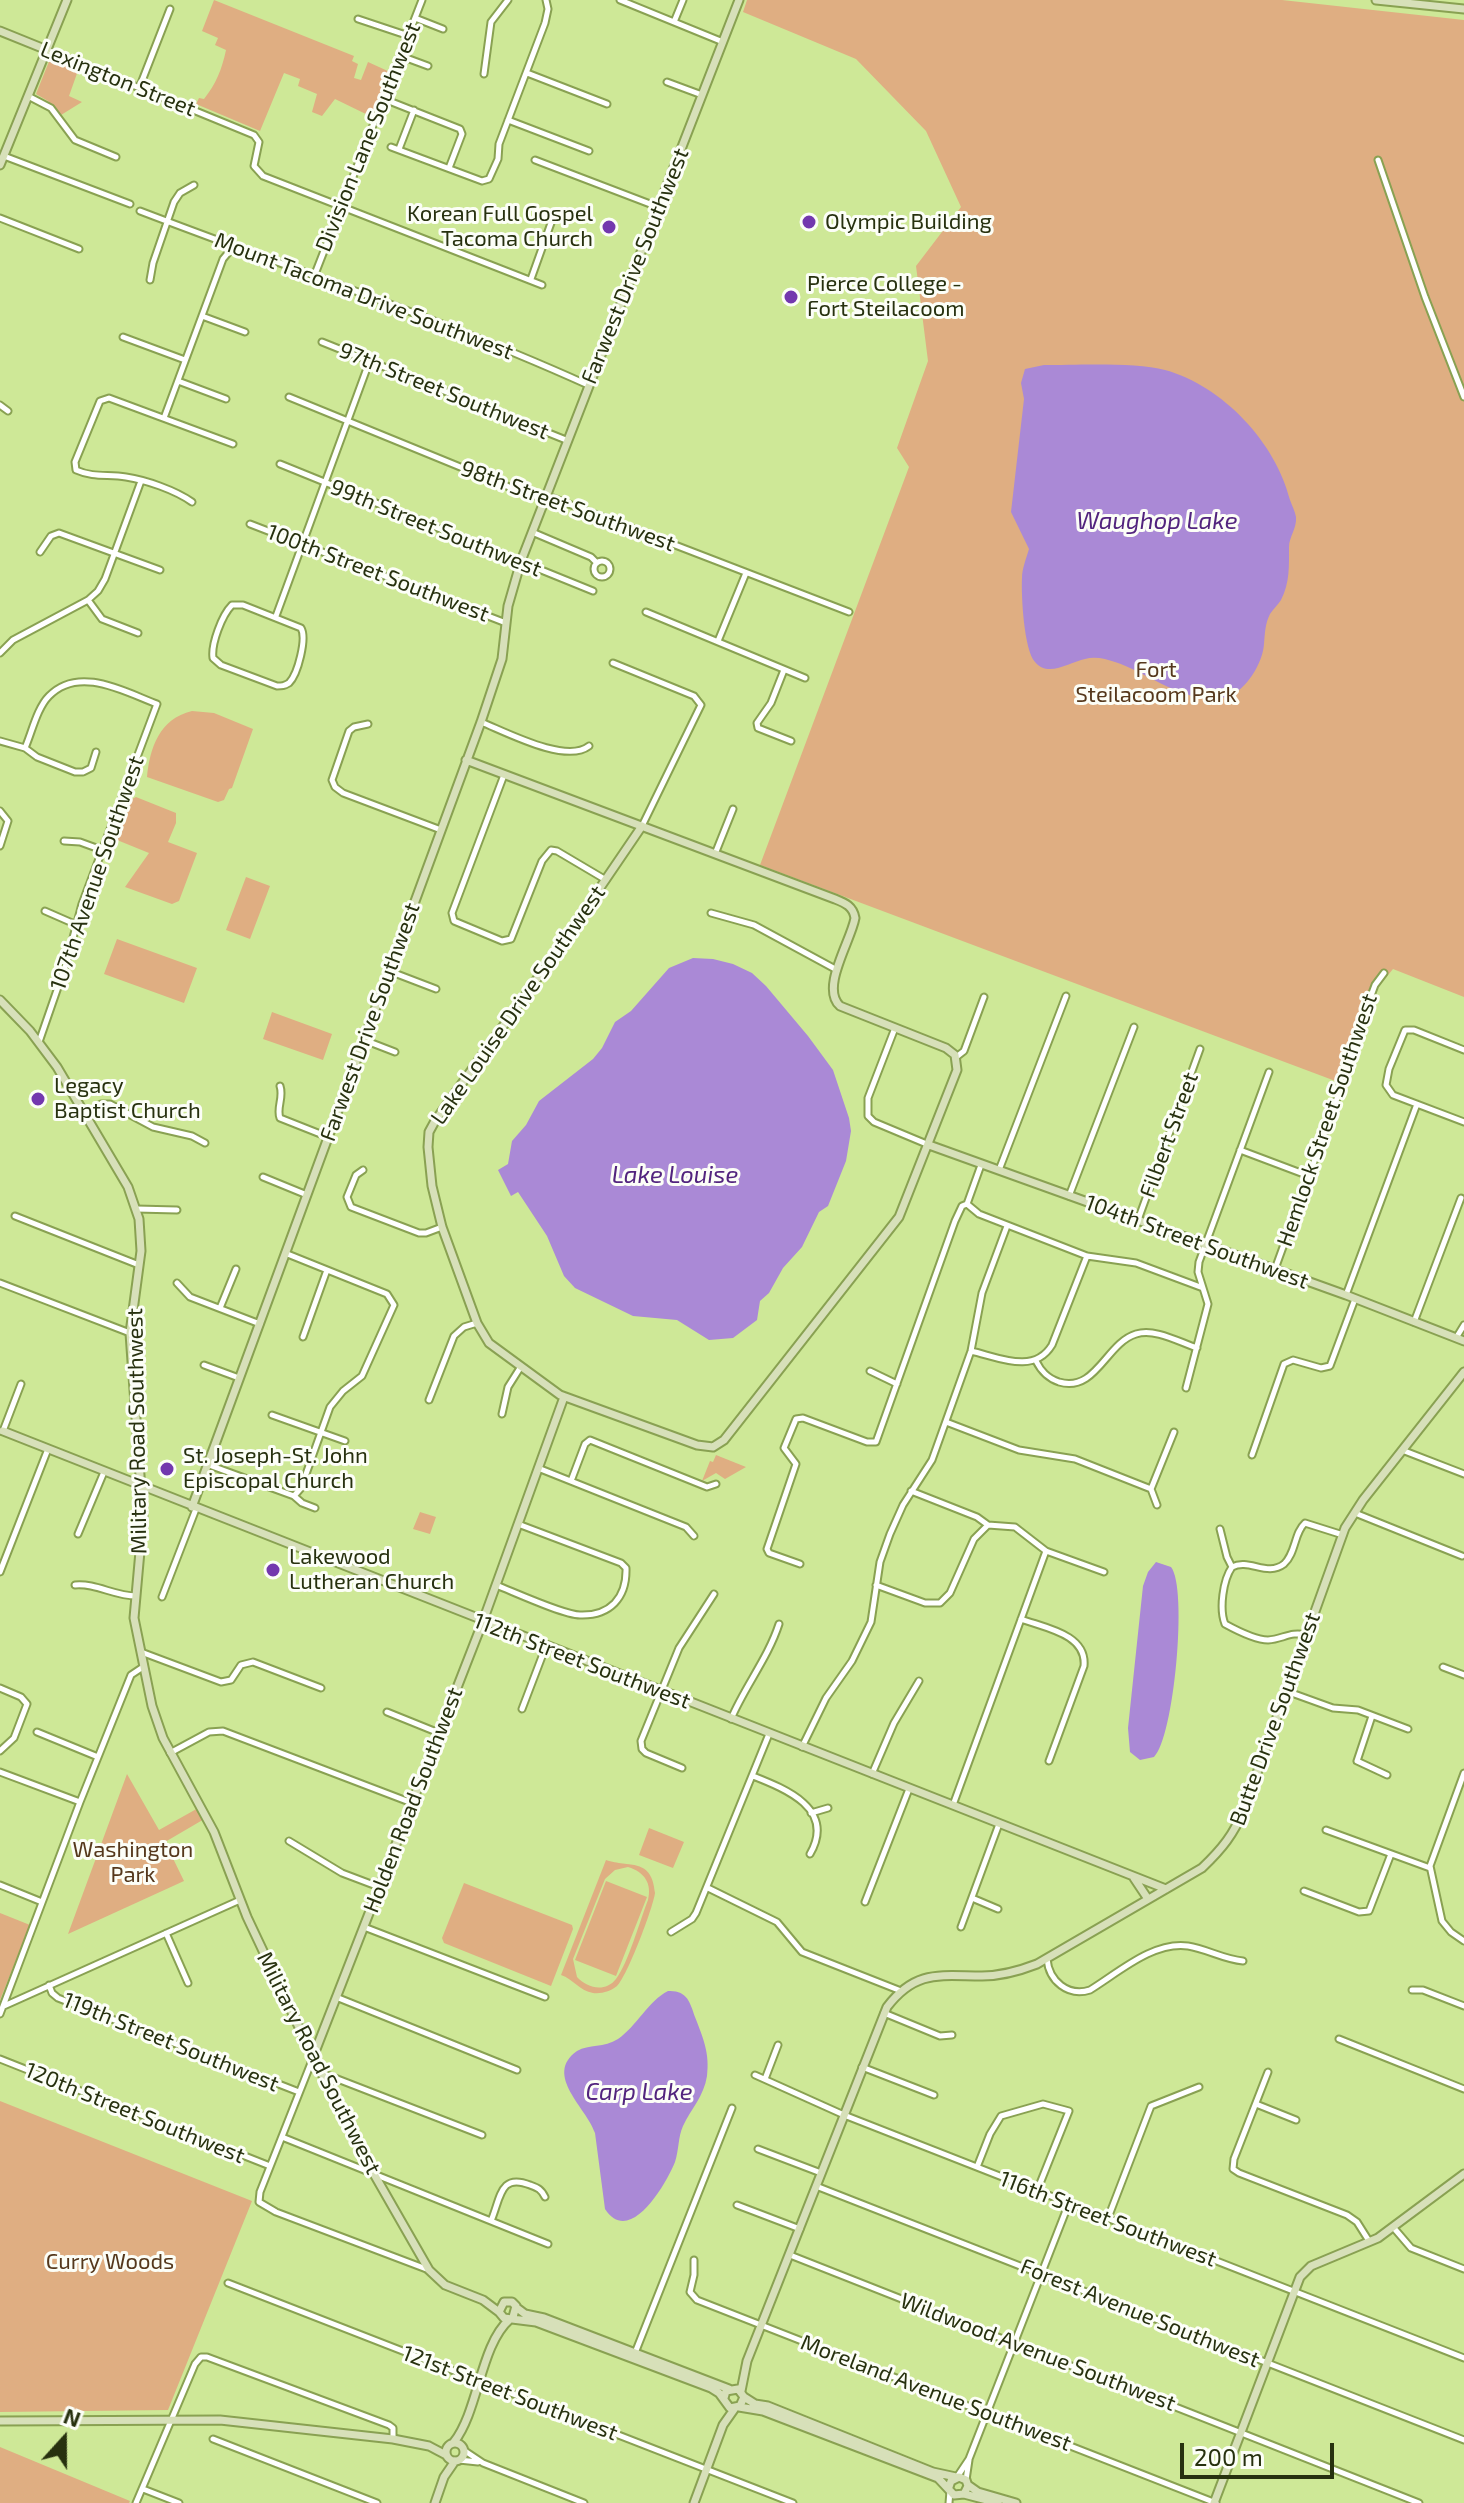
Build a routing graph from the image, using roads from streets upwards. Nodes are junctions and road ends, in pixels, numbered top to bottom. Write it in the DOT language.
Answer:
graph roads {
  1 [pos="67,0"];
  2 [pos="422,0"];
  3 [pos="508,0"];
  4 [pos="546,0"];
  5 [pos="620,0"];
  6 [pos="683,0"];
  7 [pos="739,0"];
  8 [pos="1376,0"];
  9 [pos="170,9"];
  10 [pos="1464,9"];
  11 [pos="415,18"];
  12 [pos="358,19"];
  13 [pos="674,22"];
  14 [pos="443,29"];
  15 [pos="0,31"];
  16 [pos="409,36"];
  17 [pos="723,42"];
  18 [pos="47,50"];
  19 [pos="401,56"];
  20 [pos="428,66"];
  21 [pos="527,73"];
  22 [pos="484,74"];
  23 [pos="667,82"];
  24 [pos="140,86"];
  25 [pos="702,95"];
  26 [pos="28,96"];
  27 [pos="384,99"];
  28 [pos="607,104"];
  29 [pos="414,110"];
  30 [pos="508,120"];
  31 [pos="391,147"];
  32 [pos="399,149"];
  33 [pos="589,151"];
  34 [pos="4,156"];
  35 [pos="116,157"];
  36 [pos="535,160"];
  37 [pos="1378,160"];
  38 [pos="0,165"];
  39 [pos="449,168"];
  40 [pos="194,185"];
  41 [pos="130,204"];
  42 [pos="341,206"];
  43 [pos="658,207"];
  44 [pos="140,211"];
  45 [pos="0,218"];
  46 [pos="168,222"];
  47 [pos="551,223"];
  48 [pos="233,247"];
  49 [pos="79,249"];
  50 [pos="314,275"];
  51 [pos="531,279"];
  52 [pos="150,280"];
  53 [pos="542,285"];
  54 [pos="202,316"];
  55 [pos="245,332"];
  56 [pos="123,337"];
  57 [pos="322,342"];
  58 [pos="185,360"];
  59 [pos="370,360"];
  60 [pos="178,381"];
  61 [pos="588,385"];
  62 [pos="289,397"];
  63 [pos="1464,397"];
  64 [pos="226,399"];
  65 [pos="0,405"];
  66 [pos="8,411"];
  67 [pos="164,418"];
  68 [pos="347,422"];
  69 [pos="566,440"];
  70 [pos="233,444"];
  71 [pos="280,464"];
  72 [pos="141,481"];
  73 [pos="325,483"];
  74 [pos="545,499"];
  75 [pos="192,502"];
  76 [pos="250,524"];
  77 [pos="532,532"];
  78 [pos="303,543"];
  79 [pos="40,552"];
  80 [pos="115,553"];
  81 [pos="521,561"];
  82 [pos="597,563"];
  83 [pos="160,570"];
  84 [pos="746,573"];
  85 [pos="593,591"];
  86 [pos="88,600"];
  87 [pos="646,612"];
  88 [pos="849,612"];
  89 [pos="276,616"];
  90 [pos="506,623"];
  91 [pos="138,633"];
  92 [pos="718,641"];
  93 [pos="0,653"];
  94 [pos="613,663"];
  95 [pos="784,670"];
  96 [pos="805,678"];
  97 [pos="481,722"];
  98 [pos="368,724"];
  99 [pos="0,741"];
  100 [pos="791,741"];
  101 [pos="589,746"];
  102 [pos="25,748"];
  103 [pos="96,752"];
  104 [pos="466,760"];
  105 [pos="504,775"];
  106 [pos="733,809"];
  107 [pos="0,811"];
  108 [pos="642,826"];
  109 [pos="441,830"];
  110 [pos="64,841"];
  111 [pos="0,846"];
  112 [pos="102,850"];
  113 [pos="715,854"];
  114 [pos="606,880"];
  115 [pos="45,911"];
  116 [pos="711,913"];
  117 [pos="77,925"];
  118 [pos="837,970"];
  119 [pos="389,971"];
  120 [pos="1384,973"];
  121 [pos="436,989"];
  122 [pos="1066,996"];
  123 [pos="984,997"];
  124 [pos="0,1000"];
  125 [pos="1134,1027"];
  126 [pos="895,1028"];
  127 [pos="364,1040"];
  128 [pos="39,1042"];
  129 [pos="1200,1049"];
  130 [pos="1464,1050"];
  131 [pos="395,1052"];
  132 [pos="955,1058"];
  133 [pos="1269,1072"];
  134 [pos="280,1086"];
  135 [pos="1417,1104"];
  136 [pos="86,1113"];
  137 [pos="1464,1122"];
  138 [pos="328,1137"];
  139 [pos="205,1143"];
  140 [pos="929,1145"];
  141 [pos="1240,1150"];
  142 [pos="981,1165"];
  143 [pos="363,1170"];
  144 [pos="998,1171"];
  145 [pos="1309,1176"];
  146 [pos="263,1177"];
  147 [pos="307,1195"];
  148 [pos="1069,1196"];
  149 [pos="1461,1198"];
  150 [pos="967,1204"];
  151 [pos="136,1209"];
  152 [pos="177,1210"];
  153 [pos="15,1216"];
  154 [pos="1138,1220"];
  155 [pos="1007,1226"];
  156 [pos="442,1227"];
  157 [pos="1206,1244"];
  158 [pos="285,1253"];
  159 [pos="1087,1256"];
  160 [pos="139,1265"];
  161 [pos="236,1269"];
  162 [pos="1275,1269"];
  163 [pos="327,1270"];
  164 [pos="0,1283"];
  165 [pos="177,1283"];
  166 [pos="1204,1288"];
  167 [pos="1346,1295"];
  168 [pos="1355,1299"];
  169 [pos="220,1308"];
  170 [pos="1414,1322"];
  171 [pos="477,1323"];
  172 [pos="260,1324"];
  173 [pos="1464,1325"];
  174 [pos="130,1333"];
  175 [pos="303,1337"];
  176 [pos="1460,1340"];
  177 [pos="1197,1348"];
  178 [pos="971,1351"];
  179 [pos="1036,1361"];
  180 [pos="204,1365"];
  181 [pos="520,1368"];
  182 [pos="870,1371"];
  183 [pos="1464,1372"];
  184 [pos="240,1379"];
  185 [pos="21,1384"];
  186 [pos="897,1384"];
  187 [pos="1186,1388"];
  188 [pos="564,1397"];
  189 [pos="429,1400"];
  190 [pos="502,1414"];
  191 [pos="272,1415"];
  192 [pos="946,1422"];
  193 [pos="2,1431"];
  194 [pos="1174,1432"];
  195 [pos="322,1433"];
  196 [pos="345,1441"];
  197 [pos="48,1449"];
  198 [pos="1402,1450"];
  199 [pos="1252,1455"];
  200 [pos="209,1465"];
  201 [pos="538,1468"];
  202 [pos="104,1472"];
  203 [pos="1464,1474"];
  204 [pos="571,1481"];
  205 [pos="716,1484"];
  206 [pos="141,1487"];
  207 [pos="1151,1489"];
  208 [pos="911,1491"];
  209 [pos="294,1496"];
  210 [pos="1157,1505"];
  211 [pos="194,1508"];
  212 [pos="315,1508"];
  213 [pos="1354,1513"];
  214 [pos="518,1524"];
  215 [pos="988,1525"];
  216 [pos="1220,1529"];
  217 [pos="78,1534"];
  218 [pos="1343,1535"];
  219 [pos="694,1536"];
  220 [pos="1046,1551"];
  221 [pos="1462,1556"];
  222 [pos="800,1564"];
  223 [pos="1232,1567"];
  224 [pos="0,1572"];
  225 [pos="1104,1572"];
  226 [pos="75,1585"];
  227 [pos="496,1585"];
  228 [pos="876,1585"];
  229 [pos="714,1594"];
  230 [pos="136,1596"];
  231 [pos="162,1597"];
  232 [pos="1021,1619"];
  233 [pos="483,1621"];
  234 [pos="779,1624"];
  235 [pos="1306,1635"];
  236 [pos="546,1646"];
  237 [pos="141,1652"];
  238 [pos="143,1667"];
  239 [pos="1443,1667"];
  240 [pos="1464,1675"];
  241 [pos="919,1681"];
  242 [pos="0,1688"];
  243 [pos="321,1688"];
  244 [pos="660,1691"];
  245 [pos="1286,1691"];
  246 [pos="522,1709"];
  247 [pos="387,1712"];
  248 [pos="1372,1716"];
  249 [pos="731,1719"];
  250 [pos="1408,1729"];
  251 [pos="37,1732"];
  252 [pos="439,1733"];
  253 [pos="769,1734"];
  254 [pos="802,1747"];
  255 [pos="0,1751"];
  256 [pos="170,1753"];
  257 [pos="98,1757"];
  258 [pos="1049,1761"];
  259 [pos="682,1768"];
  260 [pos="0,1773"];
  261 [pos="1464,1773"];
  262 [pos="872,1774"];
  263 [pos="1387,1775"];
  264 [pos="753,1776"];
  265 [pos="909,1789"];
  266 [pos="80,1802"];
  267 [pos="412,1803"];
  268 [pos="953,1806"];
  269 [pos="828,1808"];
  270 [pos="811,1813"];
  271 [pos="999,1824"];
  272 [pos="1326,1830"];
  273 [pos="289,1841"];
  274 [pos="810,1854"];
  275 [pos="1391,1854"];
  276 [pos="1431,1868"];
  277 [pos="1133,1876"];
  278 [pos="0,1885"];
  279 [pos="379,1887"];
  280 [pos="708,1888"];
  281 [pos="1166,1889"];
  282 [pos="1304,1891"];
  283 [pos="972,1898"];
  284 [pos="1148,1899"];
  285 [pos="240,1900"];
  286 [pos="42,1902"];
  287 [pos="865,1902"];
  288 [pos="998,1909"];
  289 [pos="364,1927"];
  290 [pos="961,1927"];
  291 [pos="671,1932"];
  292 [pos="166,1933"];
  293 [pos="1464,1941"];
  294 [pos="1047,1959"];
  295 [pos="1243,1961"];
  296 [pos="188,1983"];
  297 [pos="49,1985"];
  298 [pos="1412,1990"];
  299 [pos="901,1991"];
  300 [pos="336,1997"];
  301 [pos="545,1997"];
  302 [pos="3,2006"];
  303 [pos="1464,2006"];
  304 [pos="884,2013"];
  305 [pos="0,2014"];
  306 [pos="321,2035"];
  307 [pos="952,2035"];
  308 [pos="303,2036"];
  309 [pos="1339,2039"];
  310 [pos="778,2045"];
  311 [pos="313,2057"];
  312 [pos="0,2059"];
  313 [pos="862,2067"];
  314 [pos="517,2070"];
  315 [pos="321,2072"];
  316 [pos="1268,2072"];
  317 [pos="755,2075"];
  318 [pos="765,2079"];
  319 [pos="1199,2087"];
  320 [pos="1464,2089"];
  321 [pos="299,2092"];
  322 [pos="934,2095"];
  323 [pos="1256,2104"];
  324 [pos="732,2108"];
  325 [pos="844,2115"];
  326 [pos="1296,2120"];
  327 [pos="482,2135"];
  328 [pos="282,2137"];
  329 [pos="758,2149"];
  330 [pos="270,2166"];
  331 [pos="977,2167"];
  332 [pos="821,2173"];
  333 [pos="374,2174"];
  334 [pos="1464,2174"];
  335 [pos="816,2186"];
  336 [pos="1037,2191"];
  337 [pos="545,2197"];
  338 [pos="1069,2203"];
  339 [pos="737,2205"];
  340 [pos="1108,2218"];
  341 [pos="491,2221"];
  342 [pos="1393,2227"];
  343 [pos="800,2229"];
  344 [pos="1369,2241"];
  345 [pos="548,2244"];
  346 [pos="790,2255"];
  347 [pos="694,2260"];
  348 [pos="1464,2269"];
  349 [pos="429,2270"];
  350 [pos="1041,2274"];
  351 [pos="228,2283"];
  352 [pos="1293,2291"];
  353 [pos="483,2300"];
  354 [pos="504,2302"];
  355 [pos="517,2308"];
  356 [pos="499,2313"];
  357 [pos="512,2318"];
  358 [pos="762,2325"];
  359 [pos="498,2335"];
  360 [pos="1015,2342"];
  361 [pos="635,2354"];
  362 [pos="1464,2358"];
  363 [pos="1266,2364"];
  364 [pos="479,2381"];
  365 [pos="736,2391"];
  366 [pos="724,2401"];
  367 [pos="737,2407"];
  368 [pos="987,2413"];
  369 [pos="173,2419"];
  370 [pos="0,2421"];
  371 [pos="723,2425"];
  372 [pos="1241,2432"];
  373 [pos="213,2439"];
  374 [pos="393,2439"];
  375 [pos="1464,2440"];
  376 [pos="429,2446"];
  377 [pos="458,2446"];
  378 [pos="452,2459"];
  379 [pos="969,2459"];
  380 [pos="483,2463"];
  381 [pos="706,2469"];
  382 [pos="956,2477"];
  383 [pos="967,2483"];
  384 [pos="950,2488"];
  385 [pos="143,2489"];
  386 [pos="962,2495"];
  387 [pos="136,2503"];
  388 [pos="179,2503"];
  389 [pos="377,2503"];
  390 [pos="435,2503"];
  391 [pos="584,2503"];
  392 [pos="694,2503"];
  393 [pos="793,2503"];
  394 [pos="952,2503"];
  395 [pos="998,2503"];
  396 [pos="1016,2503"];
  397 [pos="1215,2503"];
  398 [pos="1419,2503"];
  1 -- 18 [label="street"];
  2 -- 11 [label="street, Division Lane Southwest"];
  3 -- 22 [label="street"];
  4 -- 21 [label="street"];
  5 -- 13 [label="street"];
  6 -- 13 [label="street"];
  7 -- 17 [label="street, Farwest Drive Southwest"];
  8 -- 10 [label="street"];
  9 -- 24 [label="street"];
  11 -- 14 [label="street"];
  11 -- 16 [label="street, Division Lane Southwest"];
  12 -- 16 [label="street"];
  13 -- 17 [label="street"];
  15 -- 18 [label="street, Lexington Street"];
  16 -- 19 [label="street, Division Lane Southwest"];
  17 -- 25 [label="street, Farwest Drive Southwest"];
  18 -- 24 [label="street, Lexington Street"];
  18 -- 26 [label="street"];
  19 -- 20 [label="street"];
  19 -- 27 [label="street, Division Lane Southwest"];
  21 -- 28 [label="street"];
  21 -- 30 [label="street"];
  23 -- 25 [label="street"];
  24 -- 42 [label="street, Lexington Street"];
  25 -- 43 [label="street, Farwest Drive Southwest"];
  26 -- 34 [label="street"];
  26 -- 35 [label="street"];
  27 -- 29 [label="street"];
  27 -- 42 [label="street, Division Lane Southwest"];
  29 -- 32 [label="street"];
  29 -- 39 [label="street"];
  30 -- 33 [label="street"];
  30 -- 39 [label="street"];
  31 -- 32 [label="street"];
  32 -- 39 [label="street"];
  34 -- 38 [label="street"];
  34 -- 41 [label="street"];
  36 -- 43 [label="street"];
  37 -- 63 [label="street"];
  40 -- 46 [label="street"];
  42 -- 50 [label="street, Division Lane Southwest"];
  42 -- 51 [label="street"];
  43 -- 61 [label="street, Farwest Drive Southwest"];
  44 -- 46 [label="street, Mount Tacoma Drive Southwest"];
  45 -- 49 [label="street"];
  46 -- 48 [label="street, Mount Tacoma Drive Southwest"];
  46 -- 52 [label="street"];
  47 -- 51 [label="street"];
  48 -- 50 [label="street, Mount Tacoma Drive Southwest"];
  48 -- 54 [label="street"];
  50 -- 61 [label="street, Mount Tacoma Drive Southwest"];
  51 -- 53 [label="street"];
  54 -- 55 [label="street"];
  54 -- 58 [label="street"];
  56 -- 58 [label="street"];
  57 -- 59 [label="street, 97th Street Southwest"];
  58 -- 60 [label="street"];
  59 -- 68 [label="street"];
  59 -- 69 [label="street, 97th Street Southwest"];
  60 -- 64 [label="street"];
  60 -- 67 [label="street"];
  61 -- 69 [label="street, Farwest Drive Southwest"];
  62 -- 68 [label="street, 98th Street Southwest"];
  65 -- 66 [label="street"];
  67 -- 70 [label="street"];
  67 -- 72 [label="street"];
  68 -- 73 [label="street"];
  68 -- 74 [label="street, 98th Street Southwest"];
  69 -- 74 [label="street, Farwest Drive Southwest"];
  71 -- 73 [label="street, 99th Street Southwest"];
  72 -- 75 [label="street"];
  72 -- 80 [label="street"];
  73 -- 78 [label="street"];
  73 -- 81 [label="street, 99th Street Southwest"];
  74 -- 77 [label="street, Farwest Drive Southwest"];
  74 -- 84 [label="street, 98th Street Southwest"];
  76 -- 78 [label="street, 100th Street Southwest"];
  77 -- 81 [label="street, Farwest Drive Southwest"];
  77 -- 82 [label="street"];
  78 -- 89 [label="street"];
  78 -- 90 [label="street, 100th Street Southwest"];
  79 -- 80 [label="street"];
  80 -- 83 [label="street"];
  80 -- 86 [label="street"];
  81 -- 85 [label="street, 99th Street Southwest"];
  81 -- 90 [label="street, Farwest Drive Southwest"];
  84 -- 88 [label="street, 98th Street Southwest"];
  84 -- 92 [label="street"];
  86 -- 91 [label="street"];
  86 -- 93 [label="street"];
  87 -- 92 [label="street"];
  89 -- 89 [label="street"];
  90 -- 97 [label="street, Farwest Drive Southwest"];
  92 -- 95 [label="street"];
  94 -- 108 [label="street"];
  95 -- 96 [label="street"];
  95 -- 100 [label="street"];
  97 -- 101 [label="street"];
  97 -- 104 [label="street, Farwest Drive Southwest"];
  98 -- 109 [label="street"];
  99 -- 102 [label="street"];
  102 -- 103 [label="street"];
  102 -- 112 [label="street, 107th Avenue Southwest"];
  104 -- 105 [label="street"];
  104 -- 109 [label="street, Farwest Drive Southwest"];
  105 -- 108 [label="street"];
  105 -- 114 [label="street"];
  106 -- 113 [label="street"];
  107 -- 111 [label="street"];
  108 -- 113 [label="street"];
  108 -- 114 [label="street, Lake Louise Drive Southwest"];
  109 -- 119 [label="street, Farwest Drive Southwest"];
  110 -- 112 [label="street"];
  112 -- 117 [label="street, 107th Avenue Southwest"];
  113 -- 118 [label="street"];
  114 -- 156 [label="street, Lake Louise Drive Southwest"];
  115 -- 117 [label="street"];
  116 -- 118 [label="street"];
  117 -- 128 [label="street, 107th Avenue Southwest"];
  118 -- 126 [label="street"];
  119 -- 121 [label="street"];
  119 -- 127 [label="street, Farwest Drive Southwest"];
  120 -- 145 [label="street, Hemlock Street Southwest"];
  122 -- 144 [label="street"];
  123 -- 132 [label="street"];
  124 -- 128 [label="street, Military Road Southwest"];
  125 -- 148 [label="street"];
  126 -- 132 [label="street"];
  126 -- 140 [label="street"];
  127 -- 131 [label="street"];
  127 -- 138 [label="street, Farwest Drive Southwest"];
  128 -- 136 [label="street, Military Road Southwest"];
  129 -- 154 [label="street, Filbert Street"];
  130 -- 135 [label="street"];
  132 -- 140 [label="street, Lake Louise Drive Southwest"];
  133 -- 141 [label="street"];
  134 -- 138 [label="street"];
  135 -- 137 [label="street"];
  135 -- 167 [label="street"];
  136 -- 139 [label="street"];
  136 -- 151 [label="street, Military Road Southwest"];
  138 -- 147 [label="street, Farwest Drive Southwest"];
  140 -- 142 [label="street, 104th Street Southwest"];
  140 -- 188 [label="street, Lake Louise Drive Southwest"];
  141 -- 145 [label="street"];
  141 -- 157 [label="street"];
  142 -- 144 [label="street, 104th Street Southwest"];
  142 -- 150 [label="street"];
  143 -- 156 [label="street"];
  144 -- 148 [label="street, 104th Street Southwest"];
  145 -- 162 [label="street, Hemlock Street Southwest"];
  146 -- 147 [label="street"];
  147 -- 158 [label="street, Farwest Drive Southwest"];
  148 -- 154 [label="street, 104th Street Southwest"];
  149 -- 170 [label="street"];
  150 -- 155 [label="street"];
  150 -- 186 [label="street"];
  151 -- 152 [label="street"];
  151 -- 160 [label="street, Military Road Southwest"];
  153 -- 160 [label="street"];
  154 -- 157 [label="street, 104th Street Southwest"];
  155 -- 159 [label="street"];
  155 -- 178 [label="street"];
  156 -- 171 [label="street, Lake Louise Drive Southwest"];
  157 -- 162 [label="street, 104th Street Southwest"];
  157 -- 166 [label="street"];
  158 -- 163 [label="street"];
  158 -- 172 [label="street, Farwest Drive Southwest"];
  159 -- 166 [label="street"];
  159 -- 179 [label="street"];
  160 -- 174 [label="street, Military Road Southwest"];
  161 -- 169 [label="street"];
  162 -- 167 [label="street, 104th Street Southwest"];
  163 -- 175 [label="street"];
  163 -- 195 [label="street"];
  164 -- 174 [label="street"];
  165 -- 169 [label="street"];
  166 -- 177 [label="street"];
  167 -- 168 [label="street, 104th Street Southwest"];
  168 -- 170 [label="street, 104th Street Southwest"];
  168 -- 199 [label="street"];
  169 -- 172 [label="street"];
  170 -- 176 [label="street, 104th Street Southwest"];
  171 -- 181 [label="street, Lake Louise Drive Southwest"];
  171 -- 189 [label="street"];
  172 -- 184 [label="street, Farwest Drive Southwest"];
  173 -- 176 [label="street"];
  174 -- 206 [label="street, Military Road Southwest"];
  177 -- 179 [label="street"];
  177 -- 187 [label="street"];
  178 -- 179 [label="street"];
  178 -- 192 [label="street"];
  180 -- 184 [label="street"];
  181 -- 188 [label="street, Lake Louise Drive Southwest"];
  181 -- 190 [label="street"];
  182 -- 186 [label="street"];
  183 -- 198 [label="street, Butte Drive Southwest"];
  184 -- 200 [label="street, Farwest Drive Southwest"];
  185 -- 193 [label="street"];
  186 -- 222 [label="street"];
  188 -- 201 [label="street, Holden Road Southwest"];
  191 -- 195 [label="street"];
  192 -- 207 [label="street"];
  192 -- 208 [label="street"];
  193 -- 197 [label="street, 112th Street Southwest"];
  194 -- 207 [label="street"];
  195 -- 196 [label="street"];
  195 -- 209 [label="street"];
  197 -- 202 [label="street, 112th Street Southwest"];
  197 -- 224 [label="street"];
  198 -- 203 [label="street"];
  198 -- 213 [label="street, Butte Drive Southwest"];
  200 -- 209 [label="street"];
  200 -- 211 [label="street, Farwest Drive Southwest"];
  201 -- 204 [label="street"];
  201 -- 214 [label="street, Holden Road Southwest"];
  202 -- 206 [label="street, 112th Street Southwest"];
  202 -- 217 [label="street"];
  204 -- 205 [label="street"];
  204 -- 219 [label="street"];
  206 -- 211 [label="street, 112th Street Southwest"];
  206 -- 230 [label="street, Military Road Southwest"];
  207 -- 210 [label="street"];
  208 -- 215 [label="street"];
  208 -- 228 [label="street"];
  209 -- 212 [label="street"];
  211 -- 231 [label="street, Farwest Drive Southwest"];
  211 -- 233 [label="street, 112th Street Southwest"];
  213 -- 218 [label="street, Butte Drive Southwest"];
  213 -- 221 [label="street"];
  214 -- 227 [label="street, Holden Road Southwest"];
  214 -- 227 [label="street"];
  215 -- 220 [label="street"];
  215 -- 228 [label="street"];
  216 -- 223 [label="street"];
  218 -- 223 [label="street"];
  218 -- 235 [label="street, Butte Drive Southwest"];
  220 -- 225 [label="street"];
  220 -- 232 [label="street"];
  223 -- 235 [label="street"];
  226 -- 230 [label="street"];
  227 -- 233 [label="street, Holden Road Southwest"];
  228 -- 254 [label="street"];
  229 -- 244 [label="street"];
  230 -- 237 [label="street, Military Road Southwest"];
  232 -- 258 [label="street"];
  232 -- 268 [label="street"];
  233 -- 236 [label="street, 112th Street Southwest"];
  233 -- 252 [label="street, Holden Road Southwest"];
  234 -- 249 [label="street"];
  235 -- 245 [label="street, Butte Drive Southwest"];
  236 -- 244 [label="street, 112th Street Southwest"];
  236 -- 246 [label="street"];
  237 -- 238 [label="street, Military Road Southwest"];
  237 -- 243 [label="street"];
  238 -- 256 [label="street, Military Road Southwest"];
  238 -- 257 [label="street"];
  239 -- 240 [label="street"];
  241 -- 262 [label="street"];
  242 -- 255 [label="street"];
  244 -- 249 [label="street, 112th Street Southwest"];
  244 -- 259 [label="street"];
  245 -- 248 [label="street"];
  245 -- 281 [label="street, Butte Drive Southwest"];
  247 -- 252 [label="street"];
  248 -- 250 [label="street"];
  248 -- 263 [label="street"];
  249 -- 253 [label="street, 112th Street Southwest"];
  251 -- 257 [label="street"];
  252 -- 267 [label="street, Holden Road Southwest"];
  253 -- 254 [label="street, 112th Street Southwest"];
  253 -- 264 [label="street"];
  254 -- 262 [label="street, 112th Street Southwest"];
  256 -- 267 [label="street"];
  256 -- 285 [label="street, Military Road Southwest"];
  257 -- 266 [label="street"];
  260 -- 266 [label="street"];
  261 -- 276 [label="street"];
  262 -- 265 [label="street, 112th Street Southwest"];
  264 -- 270 [label="street"];
  264 -- 280 [label="street"];
  265 -- 268 [label="street, 112th Street Southwest"];
  265 -- 287 [label="street"];
  266 -- 286 [label="street"];
  267 -- 279 [label="street, Holden Road Southwest"];
  268 -- 271 [label="street, 112th Street Southwest"];
  269 -- 270 [label="street"];
  270 -- 274 [label="street"];
  271 -- 277 [label="street, 112th Street Southwest"];
  271 -- 283 [label="street"];
  272 -- 275 [label="street"];
  273 -- 279 [label="street"];
  275 -- 276 [label="street"];
  275 -- 282 [label="street"];
  276 -- 293 [label="street"];
  277 -- 281 [label="street, 112th Street Southwest"];
  277 -- 284 [label="street"];
  278 -- 286 [label="street"];
  279 -- 289 [label="street, Holden Road Southwest"];
  280 -- 291 [label="street"];
  280 -- 299 [label="street"];
  281 -- 284 [label="street, Butte Drive Southwest"];
  283 -- 288 [label="street"];
  283 -- 290 [label="street"];
  284 -- 294 [label="street, Butte Drive Southwest"];
  285 -- 292 [label="street"];
  285 -- 308 [label="street, Military Road Southwest"];
  286 -- 302 [label="street"];
  289 -- 300 [label="street, Holden Road Southwest"];
  289 -- 301 [label="street"];
  292 -- 296 [label="street"];
  292 -- 297 [label="street"];
  294 -- 295 [label="street"];
  294 -- 299 [label="street, Butte Drive Southwest"];
  297 -- 302 [label="street"];
  297 -- 321 [label="street, 119th Street Southwest"];
  298 -- 303 [label="street"];
  299 -- 304 [label="street, Butte Drive Southwest"];
  300 -- 306 [label="street, Holden Road Southwest"];
  300 -- 314 [label="street"];
  302 -- 305 [label="street"];
  304 -- 307 [label="street"];
  304 -- 313 [label="street, Butte Drive Southwest"];
  306 -- 308 [label="street"];
  306 -- 311 [label="street, Holden Road Southwest"];
  308 -- 311 [label="street, Military Road Southwest"];
  309 -- 320 [label="street"];
  310 -- 318 [label="street"];
  311 -- 315 [label="street, Military Road Southwest"];
  311 -- 321 [label="street, Holden Road Southwest"];
  312 -- 330 [label="street, 120th Street Southwest"];
  313 -- 322 [label="street"];
  313 -- 325 [label="street, Butte Drive Southwest"];
  315 -- 327 [label="street"];
  315 -- 333 [label="street, Military Road Southwest"];
  316 -- 323 [label="street"];
  317 -- 318 [label="street, 116th Street Southwest"];
  318 -- 325 [label="street, 116th Street Southwest"];
  319 -- 340 [label="street"];
  321 -- 328 [label="street, Holden Road Southwest"];
  323 -- 326 [label="street"];
  323 -- 344 [label="street"];
  324 -- 361 [label="street"];
  325 -- 331 [label="street, 116th Street Southwest"];
  325 -- 332 [label="street, Butte Drive Southwest"];
  328 -- 330 [label="street, Holden Road Southwest"];
  328 -- 333 [label="street"];
  329 -- 332 [label="street"];
  330 -- 349 [label="street, Holden Road Southwest"];
  331 -- 336 [label="street, 116th Street Southwest"];
  331 -- 336 [label="street"];
  332 -- 335 [label="street, Butte Drive Southwest"];
  333 -- 341 [label="street"];
  333 -- 349 [label="street, Military Road Southwest"];
  334 -- 342 [label="street"];
  335 -- 343 [label="street, Butte Drive Southwest"];
  335 -- 350 [label="street, Forest Avenue Southwest"];
  336 -- 338 [label="street, 116th Street Southwest"];
  337 -- 341 [label="street"];
  338 -- 340 [label="street, 116th Street Southwest"];
  338 -- 350 [label="street"];
  339 -- 343 [label="street"];
  340 -- 352 [label="street, 116th Street Southwest"];
  341 -- 345 [label="street"];
  342 -- 344 [label="street"];
  342 -- 348 [label="street"];
  343 -- 346 [label="street, Butte Drive Southwest"];
  344 -- 352 [label="street"];
  346 -- 358 [label="street, Butte Drive Southwest"];
  346 -- 360 [label="street, Wildwood Avenue Southwest"];
  347 -- 358 [label="street, Moreland Avenue Southwest"];
  349 -- 353 [label="street"];
  350 -- 360 [label="street"];
  350 -- 363 [label="street, Forest Avenue Southwest"];
  351 -- 364 [label="street, 121st Street Southwest"];
  352 -- 362 [label="street, 116th Street Southwest"];
  352 -- 363 [label="street"];
  353 -- 354 [label="street"];
  353 -- 356 [label="street"];
  354 -- 355 [label="street"];
  354 -- 356 [label="street"];
  355 -- 357 [label="street"];
  355 -- 361 [label="street"];
  356 -- 357 [label="street"];
  356 -- 359 [label="street"];
  357 -- 359 [label="street"];
  357 -- 366 [label="street"];
  358 -- 365 [label="street, Butte Drive Southwest"];
  358 -- 368 [label="street, Moreland Avenue Southwest"];
  359 -- 364 [label="street"];
  360 -- 368 [label="street"];
  360 -- 372 [label="street, Wildwood Avenue Southwest"];
  361 -- 365 [label="street"];
  363 -- 372 [label="street"];
  363 -- 375 [label="street, Forest Avenue Southwest"];
  364 -- 377 [label="street"];
  364 -- 381 [label="street, 121st Street Southwest"];
  365 -- 366 [label="street"];
  365 -- 367 [label="street"];
  365 -- 382 [label="street"];
  366 -- 367 [label="street"];
  366 -- 371 [label="street"];
  367 -- 371 [label="street"];
  367 -- 384 [label="street"];
  368 -- 379 [label="street"];
  368 -- 397 [label="street, Moreland Avenue Southwest"];
  369 -- 370 [label="street"];
  369 -- 374 [label="street"];
  369 -- 374 [label="street"];
  369 -- 385 [label="street"];
  371 -- 381 [label="street"];
  372 -- 397 [label="street"];
  372 -- 398 [label="street, Wildwood Avenue Southwest"];
  373 -- 389 [label="street"];
  374 -- 376 [label="street"];
  376 -- 377 [label="street"];
  376 -- 378 [label="street"];
  377 -- 378 [label="street"];
  377 -- 378 [label="street"];
  377 -- 380 [label="street"];
  378 -- 380 [label="street"];
  378 -- 390 [label="street"];
  379 -- 382 [label="street"];
  379 -- 383 [label="street"];
  380 -- 391 [label="street"];
  381 -- 392 [label="street"];
  381 -- 393 [label="street, 121st Street Southwest"];
  382 -- 383 [label="street"];
  382 -- 384 [label="street"];
  383 -- 386 [label="street"];
  383 -- 396 [label="street"];
  384 -- 386 [label="street"];
  384 -- 394 [label="street"];
  385 -- 387 [label="street"];
  385 -- 388 [label="street"];
  386 -- 394 [label="street"];
  386 -- 395 [label="street"];
}
